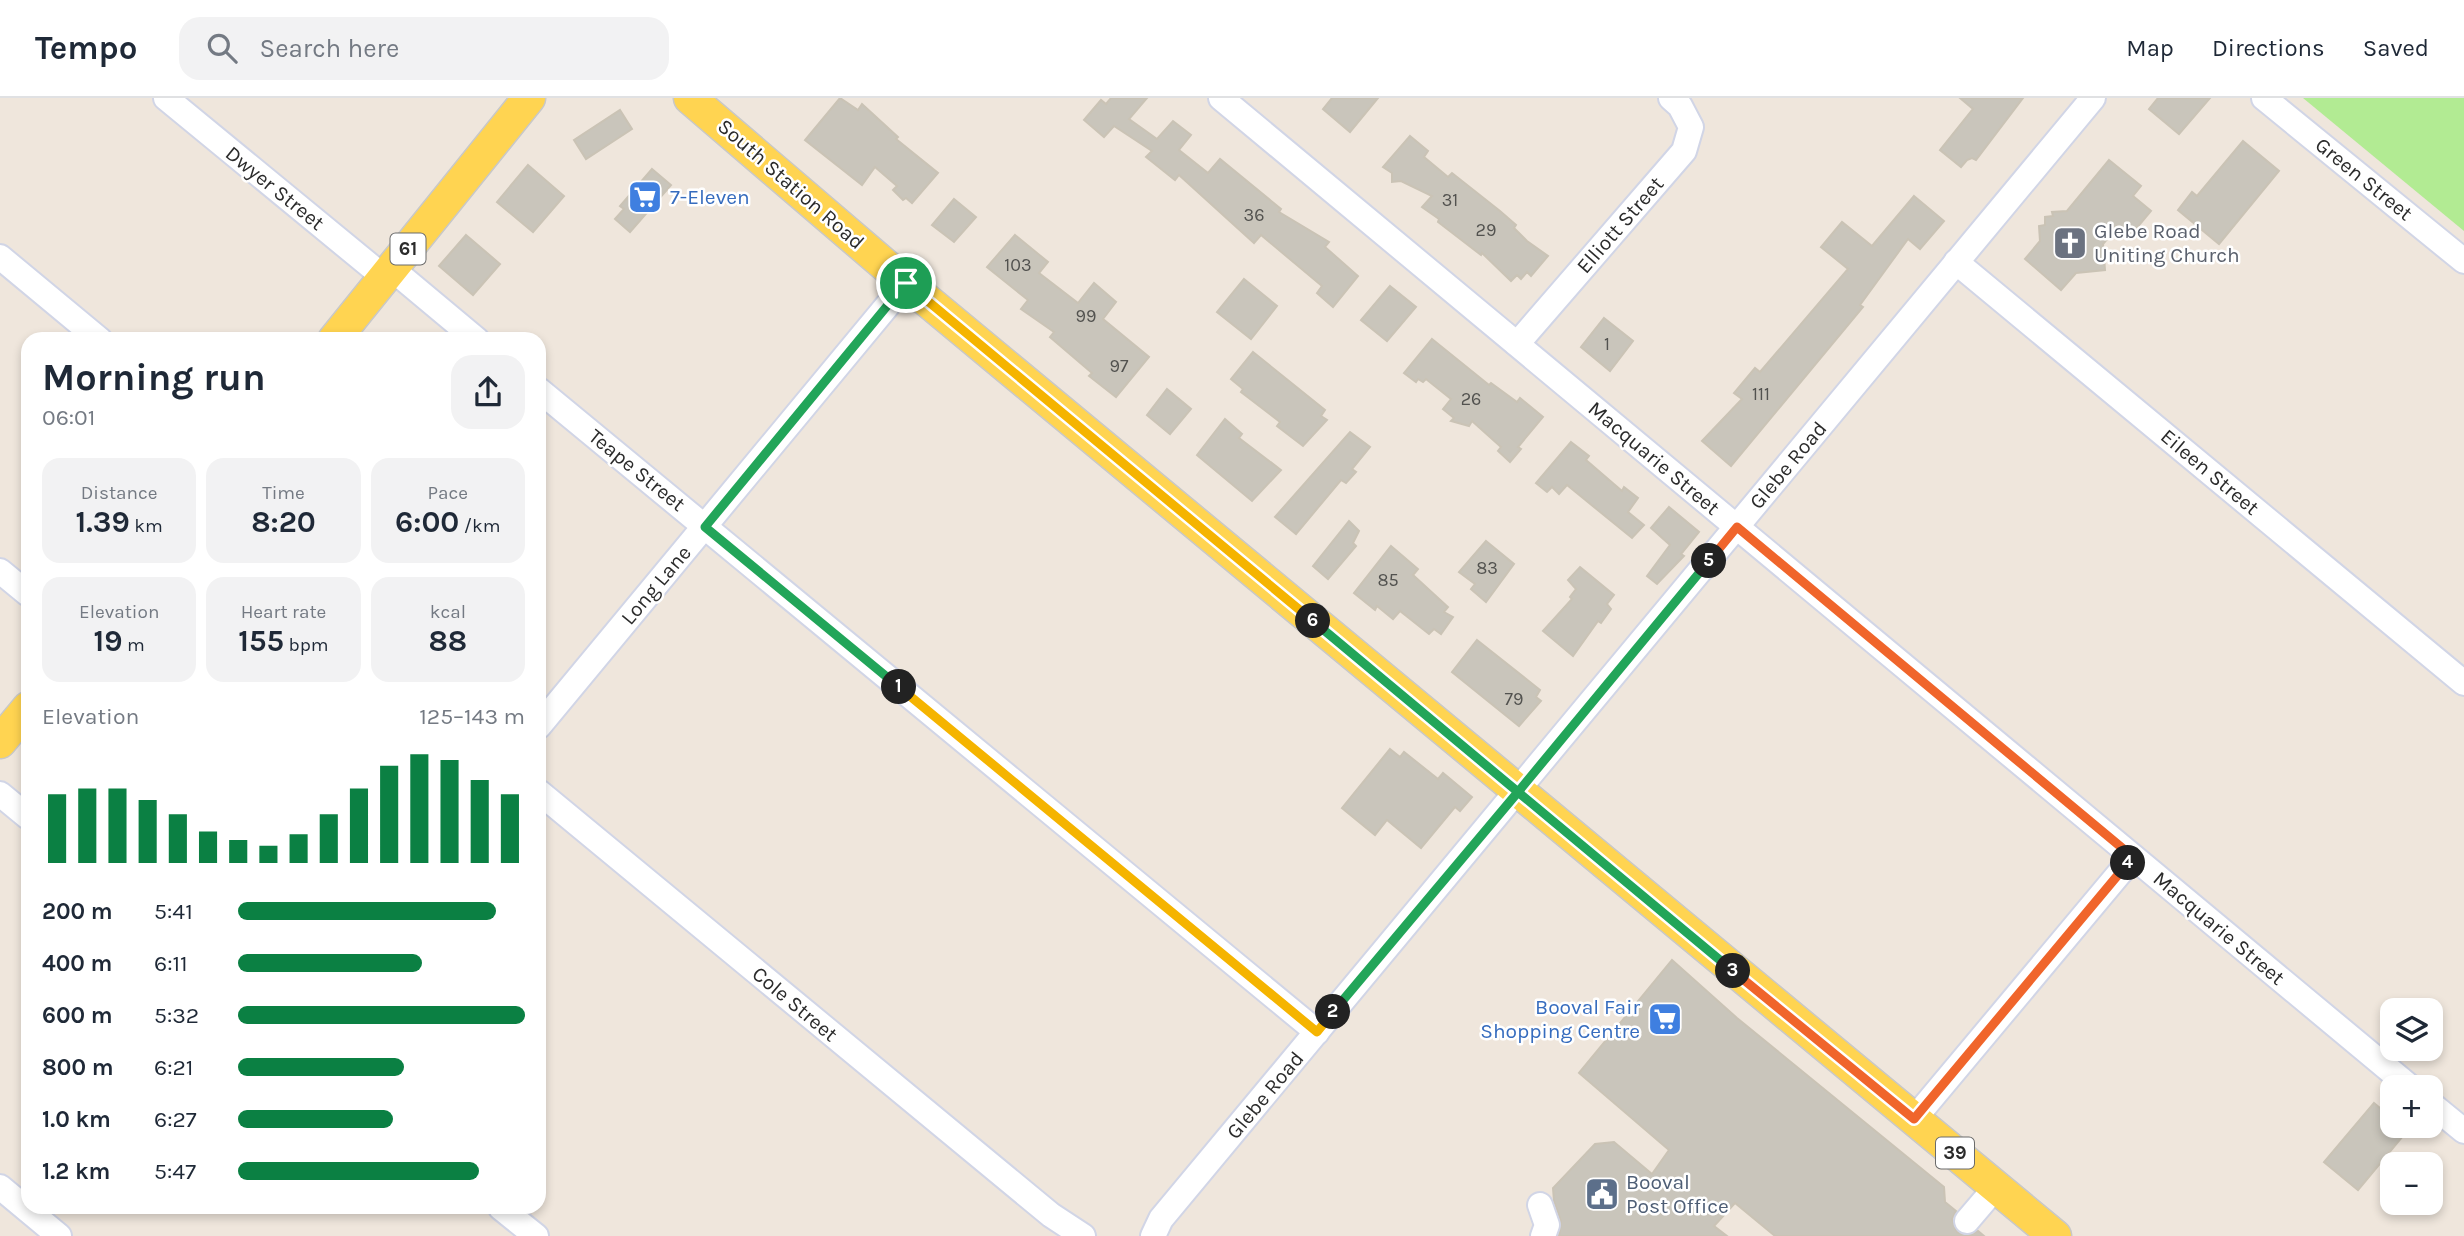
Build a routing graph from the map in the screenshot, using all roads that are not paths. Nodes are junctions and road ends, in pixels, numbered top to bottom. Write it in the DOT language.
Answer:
graph roads {
  1 [pos="166,98"];
  2 [pos="690,98"];
  3 [pos="1221,98"];
  4 [pos="1671,98"];
  5 [pos="2264,98"];
  6 [pos="2086,100"];
  7 [pos="515,105"];
  8 [pos="0,257"];
  9 [pos="2464,261"];
  10 [pos="1956,262"];
  11 [pos="388,273"];
  12 [pos="906,283"];
  13 [pos="90,332"];
  14 [pos="340,332"];
  15 [pos="466,332"];
  16 [pos="1517,344"];
  17 [pos="546,396"];
  18 [pos="705,527"];
  19 [pos="1737,527"];
  20 [pos="0,571"];
  21 [pos="21,588"];
  22 [pos="2464,683"];
  23 [pos="21,716"];
  24 [pos="546,718"];
  25 [pos="0,742"];
  26 [pos="1518,792"];
  27 [pos="0,794"];
  28 [pos="546,798"];
  29 [pos="21,811"];
  30 [pos="2133,857"];
  31 [pos="1317,1032"];
  32 [pos="2396,1075"];
  33 [pos="2443,1114"];
  34 [pos="1914,1119"];
  35 [pos="2464,1131"];
  36 [pos="0,1187"];
  37 [pos="1996,1187"];
  38 [pos="21,1204"];
  39 [pos="1540,1205"];
  40 [pos="33,1214"];
  41 [pos="508,1214"];
  42 [pos="1967,1221"];
  43 [pos="1056,1225"];
  44 [pos="1157,1228"];
  45 [pos="59,1236"];
  46 [pos="536,1236"];
  47 [pos="1083,1236"];
  48 [pos="1139,1236"];
  49 [pos="1543,1236"];
  50 [pos="2055,1236"];
  1 -- 11 [label="street, Dwyer Street"];
  2 -- 12 [label="main road, South Station Road / 39"];
  3 -- 16 [label="street, Macquarie Street"];
  4 -- 16 [label="street, Elliott Street"];
  5 -- 9 [label="street, Green Street"];
  6 -- 10 [label="street, Glebe Road"];
  7 -- 11 [label="main road, 61"];
  8 -- 13 [label="street"];
  10 -- 19 [label="street, Glebe Road"];
  10 -- 22 [label="street, Eileen Street"];
  11 -- 14 [label="main road, 61"];
  11 -- 15 [label="street"];
  12 -- 18 [label="street, Long Lane"];
  12 -- 26 [label="main road, South Station Road / 39"];
  16 -- 19 [label="street, Macquarie Street"];
  17 -- 18 [label="street, Teape Street"];
  18 -- 24 [label="street, Long Lane"];
  18 -- 31 [label="street, Teape Street"];
  19 -- 26 [label="street, Glebe Road"];
  19 -- 30 [label="street, Macquarie Street"];
  20 -- 21 [label="street"];
  23 -- 25 [label="main road"];
  26 -- 31 [label="street, Glebe Road"];
  26 -- 34 [label="main road, South Station Road / 39"];
  27 -- 29 [label="street"];
  28 -- 43 [label="street, Cole Street"];
  30 -- 32 [label="street, Macquarie Street"];
  30 -- 34 [label="street"];
  31 -- 44 [label="street, Glebe Road"];
  33 -- 35 [label="street"];
  34 -- 37 [label="main road, South Station Road / 39"];
  36 -- 38 [label="street"];
  37 -- 42 [label="street"];
  37 -- 50 [label="main road, South Station Road / 39"];
  39 -- 49 [label="street"];
  40 -- 45 [label="street"];
  41 -- 46 [label="street"];
  43 -- 47 [label="street, Cole Street"];
  44 -- 48 [label="street, Glebe Road"];
}
